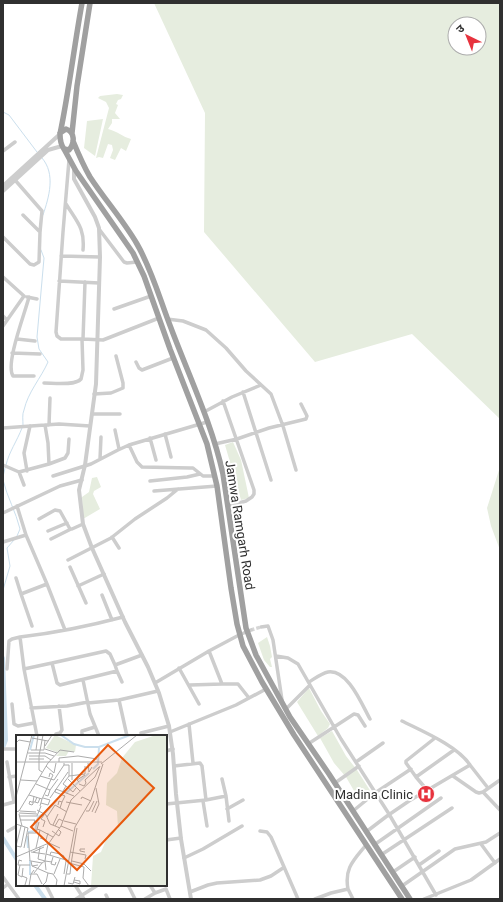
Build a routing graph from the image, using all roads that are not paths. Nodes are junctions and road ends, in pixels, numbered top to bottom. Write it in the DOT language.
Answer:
graph roads {
  1 [pos="82,3"];
  2 [pos="90,3"];
  3 [pos="72,133"];
  4 [pos="60,134"];
  5 [pos="73,141"];
  6 [pos="15,142"];
  7 [pos="63,148"];
  8 [pos="47,149"];
  9 [pos="3,151"];
  10 [pos="36,158"];
  11 [pos="69,159"];
  12 [pos="74,167"];
  13 [pos="15,180"];
  14 [pos="3,186"];
  15 [pos="3,191"];
  16 [pos="66,204"];
  17 [pos="23,215"];
  18 [pos="98,228"];
  19 [pos="40,232"];
  20 [pos="3,237"];
  21 [pos="83,250"];
  22 [pos="61,256"];
  23 [pos="100,258"];
  24 [pos="137,262"];
  25 [pos="3,277"];
  26 [pos="59,281"];
  27 [pos="85,282"];
  28 [pos="99,283"];
  29 [pos="24,296"];
  30 [pos="151,296"];
  31 [pos="29,297"];
  32 [pos="37,299"];
  33 [pos="114,309"];
  34 [pos="3,316"];
  35 [pos="159,318"];
  36 [pos="167,319"];
  37 [pos="7,320"];
  38 [pos="3,326"];
  39 [pos="17,339"];
  40 [pos="83,339"];
  41 [pos="97,340"];
  42 [pos="35,341"];
  43 [pos="12,353"];
  44 [pos="40,354"];
  45 [pos="116,356"];
  46 [pos="173,358"];
  47 [pos="136,362"];
  48 [pos="34,376"];
  49 [pos="44,383"];
  50 [pos="261,385"];
  51 [pos="243,392"];
  52 [pos="94,394"];
  53 [pos="50,398"];
  54 [pos="223,401"];
  55 [pos="301,404"];
  56 [pos="204,412"];
  57 [pos="92,414"];
  58 [pos="120,414"];
  59 [pos="207,422"];
  60 [pos="200,424"];
  61 [pos="47,425"];
  62 [pos="29,426"];
  63 [pos="90,426"];
  64 [pos="283,426"];
  65 [pos="3,428"];
  66 [pos="115,430"];
  67 [pos="256,433"];
  68 [pos="165,434"];
  69 [pos="101,437"];
  70 [pos="150,438"];
  71 [pos="69,439"];
  72 [pos="237,439"];
  73 [pos="215,444"];
  74 [pos="129,446"];
  75 [pos="119,449"];
  76 [pos="171,457"];
  77 [pos="100,459"];
  78 [pos="156,460"];
  79 [pos="49,464"];
  80 [pos="3,465"];
  81 [pos="84,466"];
  82 [pos="296,470"];
  83 [pos="27,471"];
  84 [pos="20,472"];
  85 [pos="200,474"];
  86 [pos="53,476"];
  87 [pos="216,476"];
  88 [pos="82,480"];
  89 [pos="271,480"];
  90 [pos="150,481"];
  91 [pos="24,485"];
  92 [pos="217,486"];
  93 [pos="178,489"];
  94 [pos="154,491"];
  95 [pos="228,506"];
  96 [pos="14,508"];
  97 [pos="3,513"];
  98 [pos="39,519"];
  99 [pos="67,523"];
  100 [pos="84,524"];
  101 [pos="71,529"];
  102 [pos="48,531"];
  103 [pos="26,535"];
  104 [pos="112,537"];
  105 [pos="51,539"];
  106 [pos="3,542"];
  107 [pos="92,548"];
  108 [pos="119,548"];
  109 [pos="68,560"];
  110 [pos="70,567"];
  111 [pos="104,574"];
  112 [pos="16,578"];
  113 [pos="47,584"];
  114 [pos="78,586"];
  115 [pos="21,594"];
  116 [pos="102,595"];
  117 [pos="86,603"];
  118 [pos="123,616"];
  119 [pos="112,620"];
  120 [pos="32,626"];
  121 [pos="261,627"];
  122 [pos="65,630"];
  123 [pos="249,631"];
  124 [pos="239,635"];
  125 [pos="20,637"];
  126 [pos="209,651"];
  127 [pos="142,655"];
  128 [pos="276,656"];
  129 [pos="52,663"];
  130 [pos="115,665"];
  131 [pos="179,668"];
  132 [pos="7,669"];
  133 [pos="24,670"];
  134 [pos="117,671"];
  135 [pos="83,680"];
  136 [pos="122,682"];
  137 [pos="154,683"];
  138 [pos="222,684"];
  139 [pos="309,684"];
  140 [pos="190,686"];
  141 [pos="266,689"];
  142 [pos="158,691"];
  143 [pos="249,698"];
  144 [pos="119,700"];
  145 [pos="88,703"];
  146 [pos="12,704"];
  147 [pos="199,704"];
  148 [pos="59,706"];
  149 [pos="284,706"];
  150 [pos="31,708"];
  151 [pos="370,719"];
  152 [pos="402,720"];
  153 [pos="34,723"];
  154 [pos="189,724"];
  155 [pos="169,726"];
  156 [pos="365,726"];
  157 [pos="95,727"];
  158 [pos="334,727"];
  159 [pos="170,732"];
  160 [pos="141,733"];
  161 [pos="56,734"];
  162 [pos="37,735"];
  163 [pos="82,735"];
  164 [pos="99,735"];
  165 [pos="127,735"];
  166 [pos="436,738"];
  167 [pos="383,743"];
  168 [pos="308,744"];
  169 [pos="3,749"];
  170 [pos="16,749"];
  171 [pos="173,749"];
  172 [pos="454,750"];
  173 [pos="167,751"];
  174 [pos="7,762"];
  175 [pos="356,762"];
  176 [pos="193,763"];
  177 [pos="470,765"];
  178 [pos="174,766"];
  179 [pos="359,766"];
  180 [pos="411,769"];
  181 [pos="16,776"];
  182 [pos="453,776"];
  183 [pos="9,777"];
  184 [pos="416,777"];
  185 [pos="222,779"];
  186 [pos="500,780"];
  187 [pos="335,783"];
  188 [pos="488,788"];
  189 [pos="427,790"];
  190 [pos="483,792"];
  191 [pos="375,793"];
  192 [pos="226,796"];
  193 [pos="441,798"];
  194 [pos="204,800"];
  195 [pos="243,800"];
  196 [pos="15,802"];
  197 [pos="177,803"];
  198 [pos="167,804"];
  199 [pos="3,805"];
  200 [pos="452,808"];
  201 [pos="227,809"];
  202 [pos="500,809"];
  203 [pos="353,811"];
  204 [pos="389,814"];
  205 [pos="228,821"];
  206 [pos="207,826"];
  207 [pos="242,826"];
  208 [pos="16,828"];
  209 [pos="398,828"];
  210 [pos="260,831"];
  211 [pos="8,832"];
  212 [pos="366,832"];
  213 [pos="500,833"];
  214 [pos="181,838"];
  215 [pos="404,839"];
  216 [pos="167,840"];
  217 [pos="374,844"];
  218 [pos="480,844"];
  219 [pos="366,845"];
  220 [pos="439,851"];
  221 [pos="381,855"];
  222 [pos="415,857"];
  223 [pos="184,858"];
  224 [pos="500,859"];
  225 [pos="495,863"];
  226 [pos="419,865"];
  227 [pos="283,868"];
  228 [pos="393,872"];
  229 [pos="423,872"];
  230 [pos="3,878"];
  231 [pos="8,884"];
  232 [pos="46,886"];
  233 [pos="76,886"];
  234 [pos="97,886"];
  235 [pos="128,886"];
  236 [pos="151,886"];
  237 [pos="402,886"];
  238 [pos="3,888"];
  239 [pos="348,889"];
  240 [pos="190,892"];
  241 [pos="155,893"];
  242 [pos="106,895"];
  243 [pos="435,895"];
  244 [pos="409,896"];
  245 [pos="83,897"];
  246 [pos="19,899"];
  247 [pos="53,899"];
  248 [pos="76,899"];
  249 [pos="108,899"];
  250 [pos="135,899"];
  251 [pos="145,899"];
  252 [pos="170,899"];
  253 [pos="191,899"];
  254 [pos="298,899"];
  255 [pos="315,899"];
  256 [pos="352,899"];
  257 [pos="400,899"];
  258 [pos="424,899"];
  259 [pos="438,899"];
  1 -- 4 [label="highway, Jamwa Ramgarh Road"];
  2 -- 3 [label="highway"];
  3 -- 4 [label="highway"];
  3 -- 5 [label="highway, Jamwa Ramgarh Road"];
  4 -- 7 [label="highway, Jamwa Ramgarh Road"];
  4 -- 8 [label="street"];
  5 -- 7 [label="highway"];
  5 -- 36 [label="highway, Jamwa Ramgarh Road"];
  6 -- 9 [label="street"];
  7 -- 8 [label="street"];
  7 -- 11 [label="highway, Jamwa Ramgarh Road"];
  8 -- 10 [label="street"];
  10 -- 13 [label="street"];
  10 -- 14 [label="street"];
  11 -- 12 [label="highway, Jamwa Ramgarh Road"];
  11 -- 16 [label="street"];
  12 -- 18 [label="street"];
  12 -- 24 [label="highway, Jamwa Ramgarh Road"];
  13 -- 15 [label="street"];
  13 -- 19 [label="street"];
  16 -- 21 [label="street"];
  16 -- 22 [label="street"];
  17 -- 19 [label="street"];
  18 -- 23 [label="street"];
  18 -- 24 [label="street"];
  19 -- 20 [label="street"];
  22 -- 23 [label="street"];
  22 -- 26 [label="street"];
  23 -- 28 [label="street"];
  24 -- 30 [label="highway, Jamwa Ramgarh Road"];
  25 -- 29 [label="street"];
  26 -- 27 [label="street"];
  26 -- 40 [label="street"];
  27 -- 28 [label="street"];
  27 -- 40 [label="street"];
  28 -- 41 [label="street"];
  29 -- 31 [label="street"];
  29 -- 37 [label="street"];
  30 -- 33 [label="street"];
  30 -- 35 [label="highway, Jamwa Ramgarh Road"];
  31 -- 32 [label="street"];
  31 -- 39 [label="street"];
  34 -- 37 [label="street"];
  35 -- 41 [label="street"];
  35 -- 46 [label="highway, Jamwa Ramgarh Road"];
  36 -- 50 [label="street"];
  36 -- 56 [label="highway, Jamwa Ramgarh Road"];
  37 -- 38 [label="street"];
  39 -- 42 [label="street"];
  39 -- 43 [label="street"];
  40 -- 41 [label="street"];
  40 -- 49 [label="street"];
  41 -- 52 [label="street"];
  43 -- 44 [label="street"];
  43 -- 48 [label="street"];
  45 -- 52 [label="street"];
  46 -- 47 [label="street"];
  46 -- 60 [label="highway, Jamwa Ramgarh Road"];
  50 -- 51 [label="street"];
  50 -- 64 [label="street"];
  51 -- 54 [label="street"];
  51 -- 67 [label="street"];
  52 -- 57 [label="street"];
  53 -- 61 [label="street"];
  54 -- 56 [label="street"];
  54 -- 72 [label="street"];
  55 -- 64 [label="street"];
  56 -- 59 [label="highway, Jamwa Ramgarh Road"];
  57 -- 58 [label="street"];
  57 -- 63 [label="street"];
  59 -- 60 [label="street"];
  59 -- 73 [label="highway, Jamwa Ramgarh Road"];
  60 -- 68 [label="street"];
  60 -- 87 [label="highway, Jamwa Ramgarh Road"];
  61 -- 62 [label="street"];
  61 -- 63 [label="street"];
  61 -- 79 [label="street"];
  62 -- 65 [label="street"];
  62 -- 83 [label="street"];
  63 -- 81 [label="street"];
  64 -- 67 [label="street"];
  64 -- 82 [label="street"];
  66 -- 75 [label="street"];
  67 -- 72 [label="street"];
  67 -- 89 [label="street"];
  68 -- 70 [label="street"];
  68 -- 76 [label="street"];
  69 -- 77 [label="street"];
  70 -- 74 [label="street"];
  70 -- 78 [label="street"];
  71 -- 79 [label="street"];
  72 -- 73 [label="street"];
  72 -- 95 [label="street"];
  73 -- 95 [label="highway, Jamwa Ramgarh Road"];
  74 -- 75 [label="street"];
  74 -- 85 [label="street"];
  75 -- 77 [label="street"];
  77 -- 81 [label="street"];
  79 -- 83 [label="street"];
  80 -- 84 [label="street"];
  81 -- 86 [label="street"];
  81 -- 88 [label="street"];
  83 -- 84 [label="street"];
  84 -- 91 [label="street"];
  85 -- 87 [label="street"];
  85 -- 90 [label="street"];
  87 -- 92 [label="highway, Jamwa Ramgarh Road"];
  88 -- 96 [label="street"];
  88 -- 100 [label="street"];
  92 -- 93 [label="street"];
  92 -- 124 [label="highway, Jamwa Ramgarh Road"];
  93 -- 94 [label="street"];
  93 -- 104 [label="street"];
  95 -- 123 [label="highway, Jamwa Ramgarh Road"];
  96 -- 97 [label="street"];
  96 -- 103 [label="street"];
  98 -- 99 [label="street"];
  99 -- 101 [label="street"];
  99 -- 102 [label="street"];
  100 -- 101 [label="street"];
  100 -- 107 [label="street"];
  101 -- 105 [label="street"];
  103 -- 106 [label="street"];
  103 -- 113 [label="street"];
  104 -- 107 [label="street"];
  104 -- 108 [label="street"];
  107 -- 109 [label="street"];
  107 -- 111 [label="street"];
  110 -- 114 [label="street"];
  111 -- 114 [label="street"];
  111 -- 118 [label="street"];
  112 -- 115 [label="street"];
  113 -- 115 [label="street"];
  113 -- 122 [label="street"];
  114 -- 117 [label="street"];
  115 -- 120 [label="street"];
  116 -- 119 [label="street"];
  118 -- 119 [label="street"];
  118 -- 127 [label="street"];
  119 -- 122 [label="street"];
  121 -- 128 [label="street"];
  122 -- 125 [label="street"];
  123 -- 124 [label="street"];
  123 -- 149 [label="highway, Jamwa Ramgarh Road"];
  124 -- 126 [label="street"];
  124 -- 141 [label="highway, Jamwa Ramgarh Road"];
  125 -- 132 [label="street"];
  125 -- 133 [label="street"];
  126 -- 131 [label="street"];
  126 -- 138 [label="street"];
  127 -- 130 [label="street"];
  127 -- 137 [label="street"];
  128 -- 139 [label="street"];
  128 -- 149 [label="street"];
  129 -- 130 [label="street"];
  129 -- 133 [label="street"];
  129 -- 135 [label="street"];
  130 -- 134 [label="street"];
  131 -- 137 [label="street"];
  131 -- 140 [label="street"];
  133 -- 150 [label="street"];
  134 -- 135 [label="street"];
  134 -- 136 [label="street"];
  135 -- 145 [label="street"];
  137 -- 142 [label="street"];
  138 -- 140 [label="street"];
  138 -- 143 [label="street"];
  139 -- 149 [label="street"];
  139 -- 151 [label="street"];
  139 -- 158 [label="street"];
  140 -- 147 [label="street"];
  141 -- 143 [label="street"];
  141 -- 219 [label="highway, Jamwa Ramgarh Road"];
  142 -- 144 [label="street"];
  142 -- 155 [label="street"];
  143 -- 154 [label="street"];
  144 -- 145 [label="street"];
  144 -- 165 [label="street"];
  145 -- 148 [label="street"];
  145 -- 157 [label="street"];
  146 -- 153 [label="street"];
  148 -- 150 [label="street"];
  148 -- 161 [label="street"];
  149 -- 168 [label="highway, Jamwa Ramgarh Road"];
  150 -- 153 [label="street"];
  152 -- 166 [label="street"];
  153 -- 162 [label="street"];
  154 -- 159 [label="street"];
  154 -- 176 [label="street"];
  155 -- 159 [label="street"];
  155 -- 160 [label="street"];
  156 -- 158 [label="street"];
  157 -- 163 [label="street"];
  157 -- 164 [label="street"];
  158 -- 168 [label="street"];
  158 -- 175 [label="street"];
  159 -- 171 [label="street"];
  166 -- 172 [label="street"];
  166 -- 180 [label="street"];
  167 -- 175 [label="street"];
  168 -- 187 [label="highway, Jamwa Ramgarh Road"];
  169 -- 170 [label="street"];
  171 -- 173 [label="street"];
  171 -- 178 [label="street"];
  172 -- 177 [label="street"];
  172 -- 184 [label="street"];
  174 -- 183 [label="street"];
  175 -- 179 [label="street"];
  176 -- 178 [label="street"];
  176 -- 194 [label="street"];
  177 -- 182 [label="street"];
  177 -- 188 [label="street"];
  178 -- 197 [label="street"];
  179 -- 187 [label="street"];
  179 -- 191 [label="street"];
  180 -- 184 [label="street"];
  180 -- 191 [label="street"];
  181 -- 183 [label="street"];
  182 -- 189 [label="street"];
  182 -- 190 [label="street"];
  183 -- 196 [label="street"];
  184 -- 189 [label="street"];
  185 -- 192 [label="street"];
  186 -- 188 [label="street"];
  187 -- 203 [label="highway, Jamwa Ramgarh Road"];
  188 -- 190 [label="street"];
  189 -- 204 [label="street"];
  190 -- 202 [label="street"];
  191 -- 203 [label="street"];
  191 -- 204 [label="street"];
  192 -- 194 [label="street"];
  192 -- 201 [label="street"];
  193 -- 209 [label="street"];
  194 -- 197 [label="street"];
  194 -- 206 [label="street"];
  195 -- 201 [label="street"];
  196 -- 199 [label="street"];
  197 -- 198 [label="street"];
  197 -- 214 [label="street"];
  200 -- 215 [label="street"];
  201 -- 205 [label="street"];
  203 -- 212 [label="highway, Jamwa Ramgarh Road"];
  204 -- 209 [label="street"];
  204 -- 212 [label="street"];
  207 -- 223 [label="street"];
  208 -- 211 [label="street"];
  209 -- 215 [label="street"];
  209 -- 217 [label="street"];
  210 -- 227 [label="street"];
  212 -- 217 [label="highway, Jamwa Ramgarh Road"];
  213 -- 218 [label="street"];
  214 -- 216 [label="street"];
  214 -- 223 [label="street"];
  215 -- 221 [label="street"];
  215 -- 222 [label="street"];
  217 -- 221 [label="highway, Jamwa Ramgarh Road"];
  218 -- 225 [label="street"];
  218 -- 229 [label="street"];
  219 -- 239 [label="street"];
  219 -- 257 [label="highway, Jamwa Ramgarh Road"];
  220 -- 226 [label="street"];
  221 -- 228 [label="highway, Jamwa Ramgarh Road"];
  222 -- 226 [label="street"];
  222 -- 228 [label="street"];
  223 -- 240 [label="street"];
  224 -- 225 [label="street"];
  225 -- 243 [label="street"];
  226 -- 229 [label="street"];
  227 -- 240 [label="street"];
  227 -- 254 [label="street"];
  228 -- 237 [label="highway, Jamwa Ramgarh Road"];
  229 -- 237 [label="street"];
  229 -- 243 [label="street"];
  230 -- 231 [label="street"];
  231 -- 238 [label="street"];
  231 -- 246 [label="street"];
  232 -- 247 [label="street"];
  233 -- 245 [label="street"];
  234 -- 245 [label="street"];
  235 -- 250 [label="street"];
  236 -- 241 [label="street"];
  237 -- 244 [label="highway, Jamwa Ramgarh Road"];
  239 -- 255 [label="street"];
  239 -- 256 [label="street"];
  240 -- 253 [label="street"];
  241 -- 251 [label="street"];
  241 -- 252 [label="street"];
  242 -- 249 [label="street"];
  243 -- 258 [label="street"];
  243 -- 259 [label="street"];
  244 -- 257 [label="street"];
  245 -- 248 [label="street"];
}
